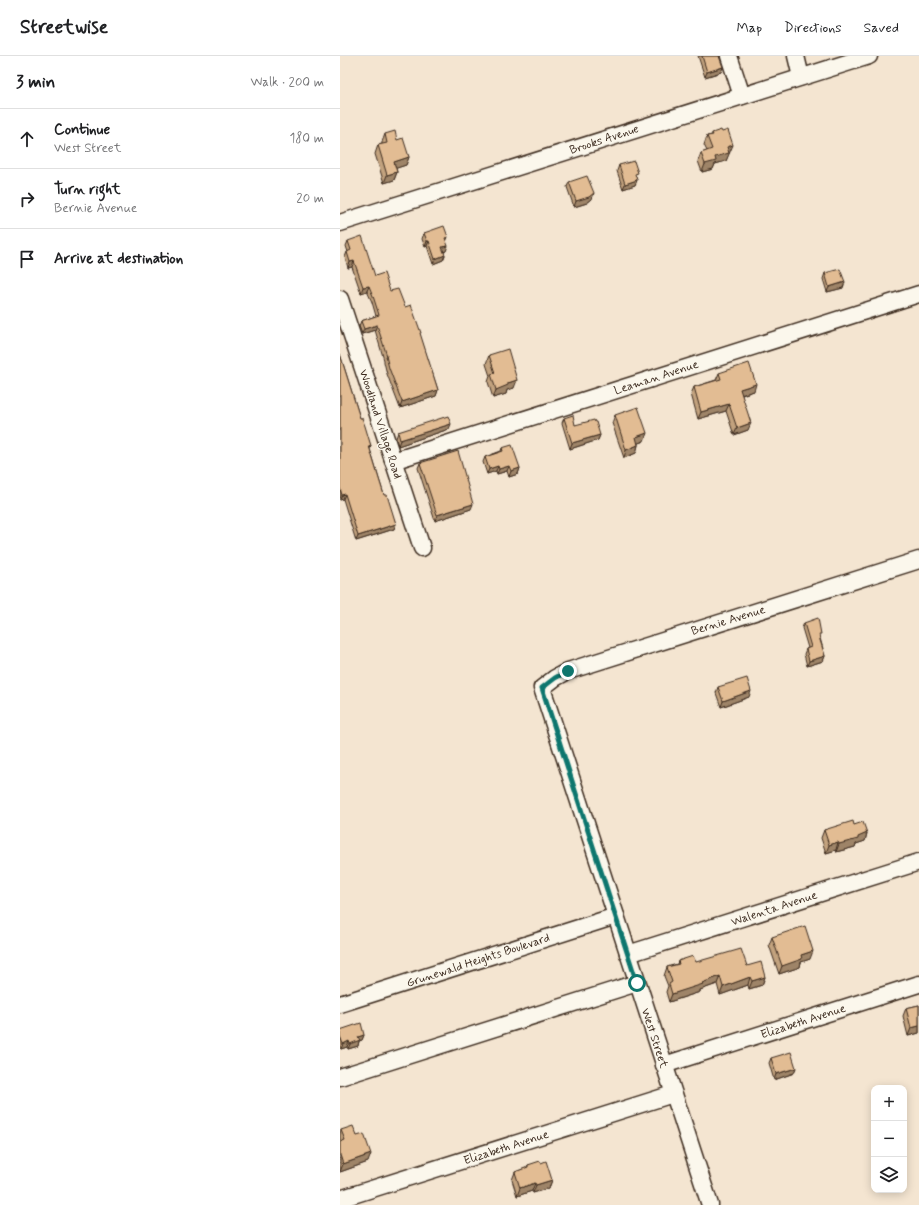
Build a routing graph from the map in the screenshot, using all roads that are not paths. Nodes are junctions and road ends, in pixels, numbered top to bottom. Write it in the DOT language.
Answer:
graph roads {
  1 [pos="729,56"];
  2 [pos="796,56"];
  3 [pos="869,56"];
  4 [pos="801,77"];
  5 [pos="742,96"];
  6 [pos="340,223"];
  7 [pos="919,294"];
  8 [pos="340,299"];
  9 [pos="393,461"];
  10 [pos="422,548"];
  11 [pos="919,560"];
  12 [pos="542,688"];
  13 [pos="919,862"];
  14 [pos="616,916"];
  15 [pos="628,954"];
  16 [pos="637,983"];
  17 [pos="919,984"];
  18 [pos="340,1004"];
  19 [pos="664,1065"];
  20 [pos="340,1077"];
  21 [pos="673,1094"];
  22 [pos="340,1199"];
  23 [pos="710,1205"];
  1 -- 5 [label="street"];
  2 -- 4 [label="street"];
  3 -- 4 [label="street, Brooks Avenue"];
  4 -- 5 [label="street, Brooks Avenue"];
  5 -- 6 [label="street, Brooks Avenue"];
  7 -- 9 [label="street, Leaman Avenue"];
  8 -- 9 [label="street, Woodland Village Road"];
  9 -- 10 [label="street, Woodland Village Road"];
  11 -- 12 [label="street, Bernie Avenue"];
  12 -- 14 [label="street, West Street"];
  13 -- 15 [label="street, Walenta Avenue"];
  14 -- 15 [label="street, West Street"];
  14 -- 18 [label="street, Grunewald Heights Boulevard"];
  15 -- 16 [label="street, West Street"];
  16 -- 19 [label="street, West Street"];
  16 -- 20 [label="street"];
  17 -- 19 [label="street, Elizabeth Avenue"];
  19 -- 21 [label="street, West Street"];
  21 -- 22 [label="street, Elizabeth Avenue"];
  21 -- 23 [label="street, West Street"];
}
